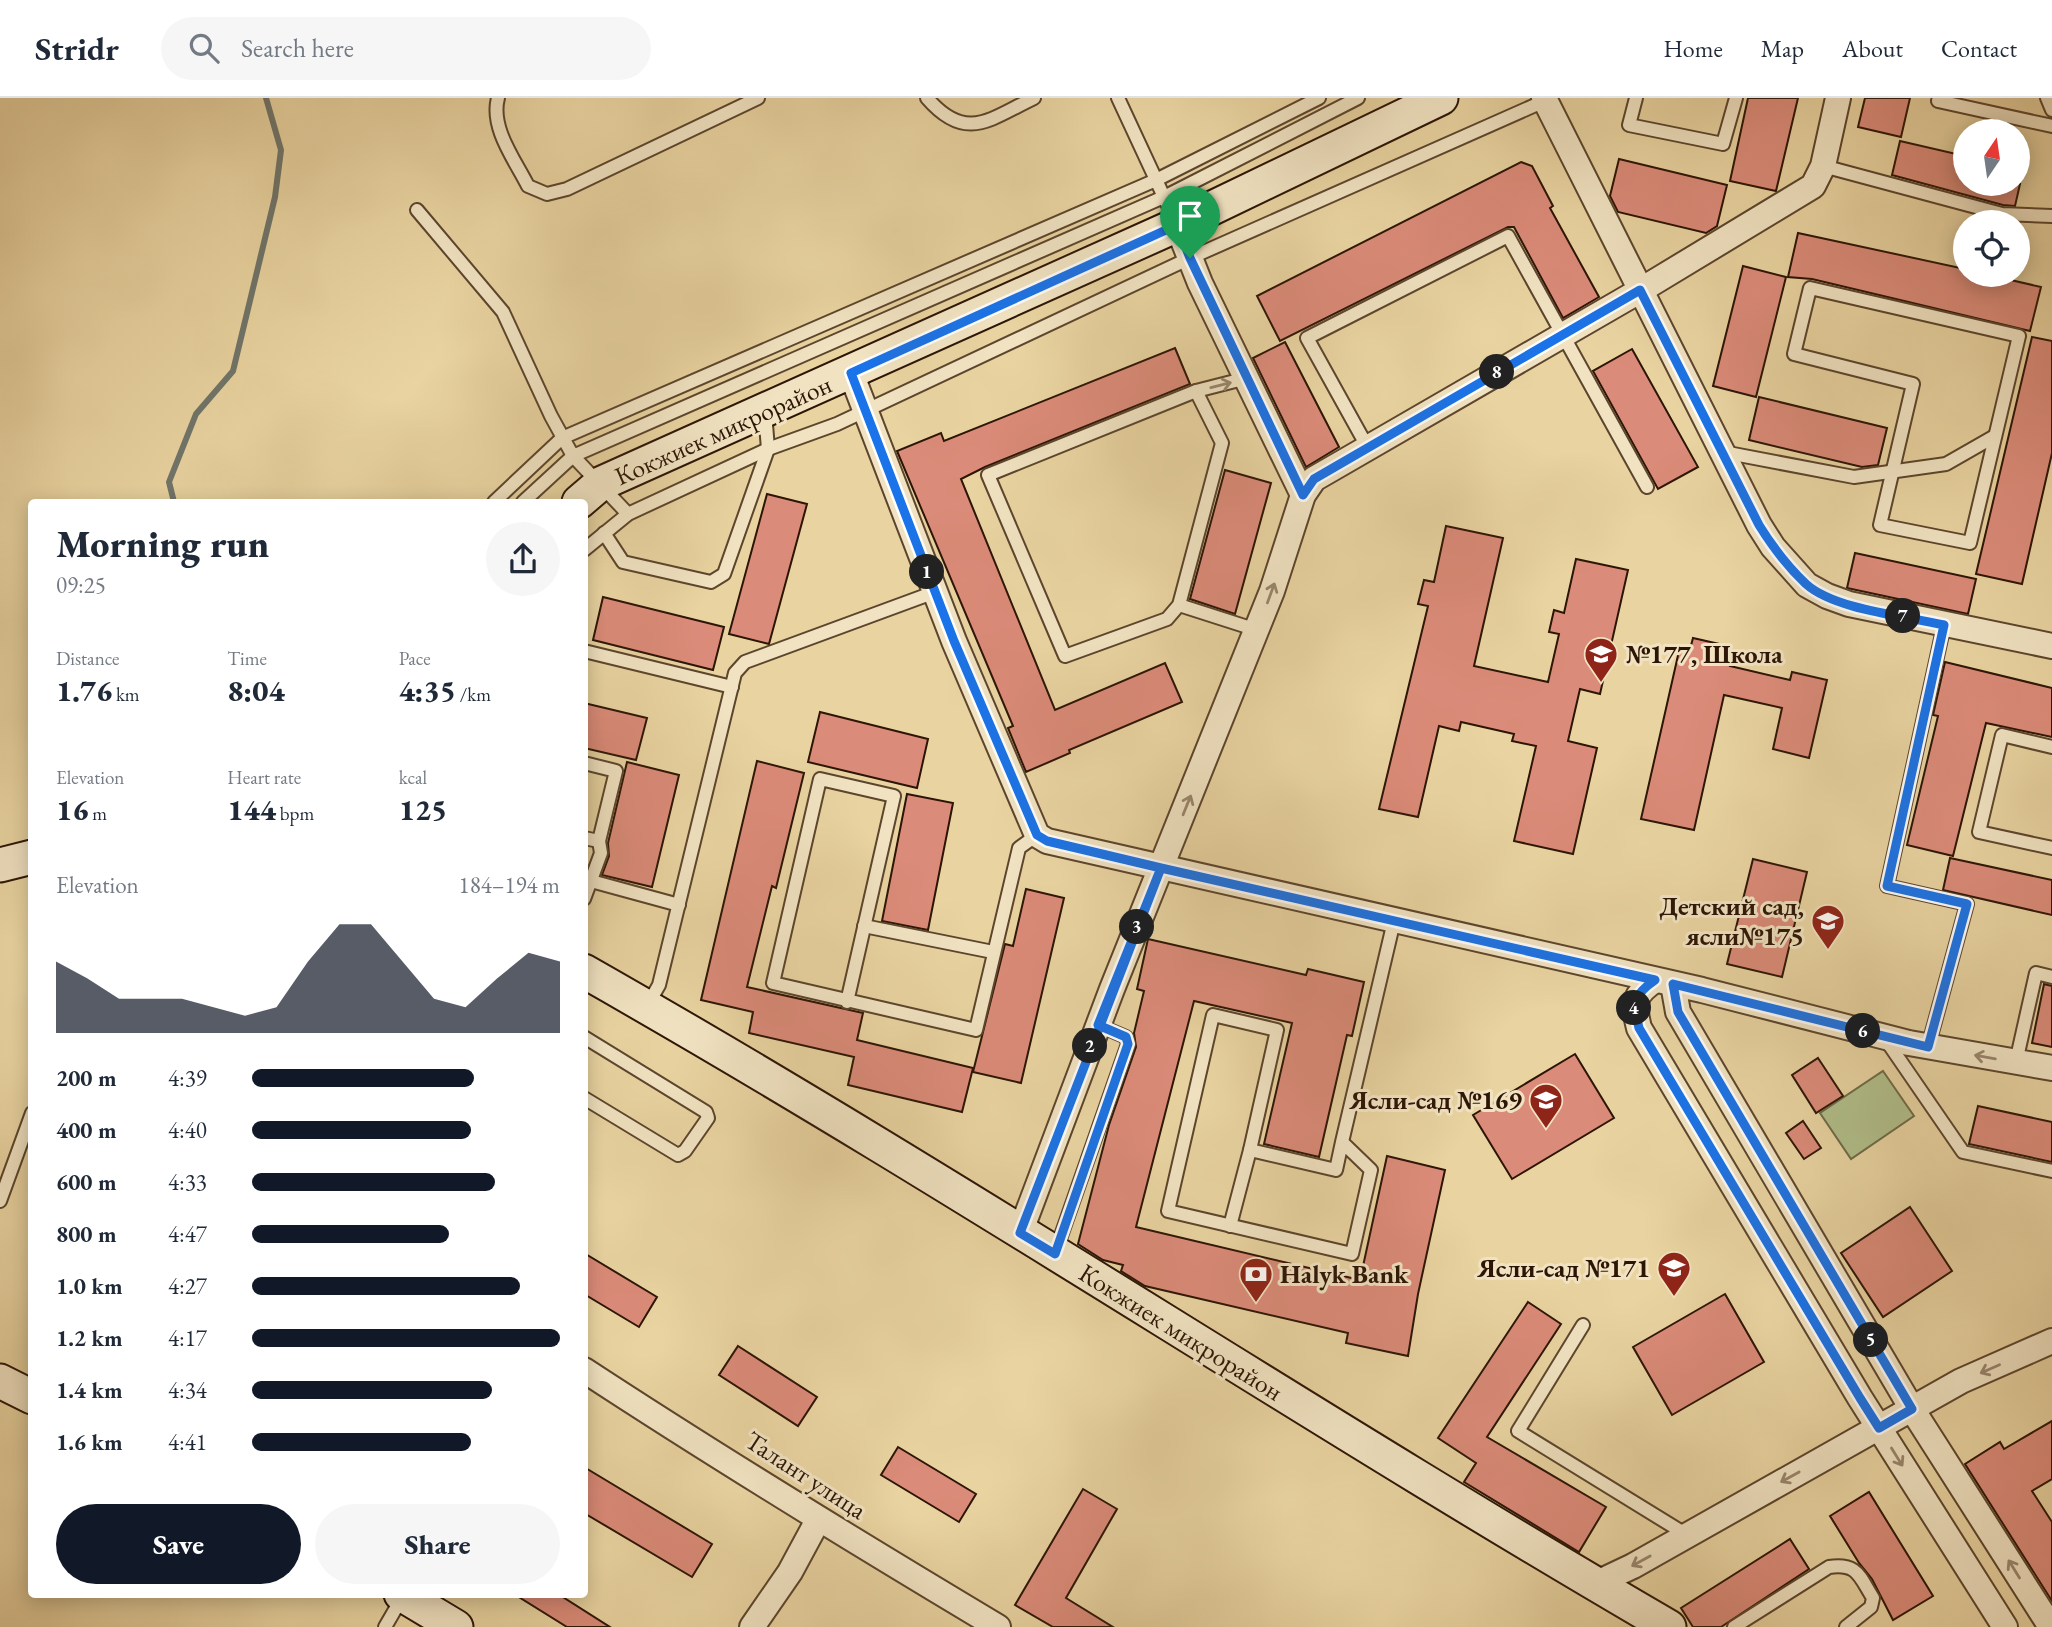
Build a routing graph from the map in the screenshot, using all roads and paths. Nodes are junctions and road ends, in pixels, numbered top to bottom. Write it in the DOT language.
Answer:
graph roads {
  1 [pos="498,98"];
  2 [pos="758,98"];
  3 [pos="928,98"];
  4 [pos="1034,98"];
  5 [pos="1118,98"];
  6 [pos="1319,98"];
  7 [pos="1358,98"];
  8 [pos="1441,98"];
  9 [pos="1636,98"];
  10 [pos="1736,98"];
  11 [pos="1838,98"];
  12 [pos="1939,98"];
  13 [pos="2047,98"];
  14 [pos="1546,99"];
  15 [pos="2052,110"];
  16 [pos="2052,126"];
  17 [pos="1824,166"];
  18 [pos="1156,180"];
  19 [pos="417,210"];
  20 [pos="1171,211"];
  21 [pos="2052,216"];
  22 [pos="1190,258"];
  23 [pos="1640,290"];
  24 [pos="1562,334"];
  25 [pos="851,373"];
  26 [pos="1247,378"];
  27 [pos="1196,391"];
  28 [pos="864,409"];
  29 [pos="765,412"];
  30 [pos="1995,436"];
  31 [pos="562,438"];
  32 [pos="1368,448"];
  33 [pos="768,449"];
  34 [pos="1722,452"];
  35 [pos="573,456"];
  36 [pos="1894,471"];
  37 [pos="1647,487"];
  38 [pos="589,493"];
  39 [pos="1303,495"];
  40 [pos="497,499"];
  41 [pos="526,499"];
  42 [pos="628,514"];
  43 [pos="604,533"];
  44 [pos="588,547"];
  45 [pos="935,592"];
  46 [pos="1179,605"];
  47 [pos="1944,625"];
  48 [pos="1257,629"];
  49 [pos="2052,646"];
  50 [pos="588,653"];
  51 [pos="732,687"];
  52 [pos="2052,747"];
  53 [pos="588,764"];
  54 [pos="1037,835"];
  55 [pos="588,839"];
  56 [pos="598,841"];
  57 [pos="2052,848"];
  58 [pos="28,858"];
  59 [pos="0,865"];
  60 [pos="1161,868"];
  61 [pos="591,881"];
  62 [pos="588,889"];
  63 [pos="679,905"];
  64 [pos="1394,921"];
  65 [pos="864,926"];
  66 [pos="993,952"];
  67 [pos="588,973"];
  68 [pos="2052,977"];
  69 [pos="1664,982"];
  70 [pos="847,1002"];
  71 [pos="647,1007"];
  72 [pos="1098,1025"];
  73 [pos="1884,1037"];
  74 [pos="588,1039"];
  75 [pos="1928,1047"];
  76 [pos="2016,1062"];
  77 [pos="2052,1068"];
  78 [pos="588,1100"];
  79 [pos="28,1123"];
  80 [pos="1342,1142"];
  81 [pos="1250,1150"];
  82 [pos="2052,1171"];
  83 [pos="0,1201"];
  84 [pos="1230,1226"];
  85 [pos="1020,1233"];
  86 [pos="1055,1254"];
  87 [pos="1583,1325"];
  88 [pos="2052,1341"];
  89 [pos="588,1372"];
  90 [pos="1,1383"];
  91 [pos="28,1395"];
  92 [pos="1912,1409"];
  93 [pos="1879,1428"];
  94 [pos="818,1520"];
  95 [pos="1687,1535"];
  96 [pos="1595,1584"];
  97 [pos="400,1598"];
  98 [pos="407,1598"];
  99 [pos="385,1627"];
  100 [pos="456,1627"];
  101 [pos="752,1627"];
  102 [pos="998,1627"];
  103 [pos="1670,1627"];
  104 [pos="1734,1627"];
  105 [pos="1846,1627"];
  106 [pos="2005,1627"];
  107 [pos="2051,1627"];
  1 -- 2 [label="lane"];
  3 -- 4 [label="lane"];
  5 -- 18 [label="lane"];
  6 -- 18 [label="lane"];
  7 -- 20 [label="lane"];
  8 -- 20 [label="street, Кокжиек микрорайон"];
  9 -- 10 [label="lane"];
  11 -- 17 [label="street"];
  12 -- 16 [label="lane"];
  13 -- 15 [label="lane"];
  14 -- 22 [label="lane"];
  14 -- 23 [label="street"];
  17 -- 21 [label="lane"];
  17 -- 23 [label="street"];
  18 -- 20 [label="lane"];
  18 -- 31 [label="lane"];
  19 -- 31 [label="lane"];
  20 -- 22 [label="street"];
  20 -- 25 [label="street, Кокжиек микрорайон"];
  20 -- 35 [label="lane"];
  22 -- 26 [label="street"];
  22 -- 28 [label="lane"];
  23 -- 24 [label="street"];
  23 -- 34 [label="street"];
  24 -- 32 [label="street"];
  24 -- 32 [label="lane"];
  24 -- 37 [label="lane"];
  25 -- 28 [label="street"];
  25 -- 29 [label="street, Кокжиек микрорайон"];
  27 -- 26 [label="lane, one-way"];
  26 -- 39 [label="street"];
  27 -- 46 [label="lane"];
  27 -- 46 [label="lane"];
  28 -- 33 [label="lane"];
  28 -- 45 [label="street"];
  29 -- 33 [label="lane"];
  29 -- 38 [label="street, Кокжиек микрорайон"];
  30 -- 36 [label="lane"];
  30 -- 36 [label="lane"];
  30 -- 36 [label="lane"];
  31 -- 35 [label="lane"];
  31 -- 40 [label="lane"];
  32 -- 39 [label="street"];
  33 -- 42 [label="lane"];
  33 -- 43 [label="lane"];
  34 -- 36 [label="lane"];
  34 -- 47 [label="street"];
  35 -- 38 [label="lane"];
  35 -- 41 [label="lane"];
  38 -- 42 [label="lane"];
  48 -- 39 [label="street, one-way"];
  42 -- 43 [label="lane"];
  43 -- 44 [label="lane"];
  45 -- 51 [label="lane"];
  45 -- 54 [label="street"];
  46 -- 48 [label="lane"];
  47 -- 49 [label="street"];
  47 -- 75 [label="lane"];
  60 -- 48 [label="street, one-way"];
  50 -- 51 [label="lane"];
  51 -- 63 [label="lane"];
  52 -- 57 [label="lane"];
  53 -- 56 [label="lane"];
  54 -- 60 [label="street"];
  54 -- 66 [label="lane"];
  55 -- 56 [label="lane"];
  56 -- 61 [label="lane"];
  58 -- 59 [label="street"];
  60 -- 64 [label="street"];
  60 -- 72 [label="street"];
  61 -- 62 [label="lane"];
  61 -- 63 [label="lane"];
  63 -- 71 [label="lane"];
  64 -- 69 [label="street"];
  64 -- 80 [label="lane"];
  65 -- 66 [label="lane"];
  65 -- 70 [label="lane"];
  65 -- 70 [label="lane"];
  66 -- 70 [label="lane"];
  67 -- 71 [label="street, Кокжиек микрорайон"];
  68 -- 76 [label="lane"];
  69 -- 73 [label="street"];
  69 -- 92 [label="street"];
  69 -- 93 [label="street"];
  71 -- 85 [label="street, Кокжиек микрорайон"];
  72 -- 85 [label="street"];
  72 -- 86 [label="lane"];
  73 -- 75 [label="street"];
  73 -- 82 [label="lane"];
  74 -- 78 [label="lane"];
  76 -- 75 [label="street, one-way"];
  76 -- 77 [label="street"];
  79 -- 83 [label="lane"];
  80 -- 81 [label="lane"];
  80 -- 84 [label="lane"];
  81 -- 84 [label="lane"];
  81 -- 84 [label="lane"];
  85 -- 86 [label="street, Кокжиек микрорайон"];
  86 -- 96 [label="street, Кокжиек микрорайон"];
  87 -- 95 [label="lane"];
  88 -- 92 [label="street, one-way"];
  89 -- 94 [label="street, Талант улица"];
  90 -- 91 [label="street"];
  92 -- 93 [label="street"];
  107 -- 92 [label="street, one-way"];
  93 -- 95 [label="street, one-way"];
  93 -- 106 [label="street, one-way"];
  94 -- 101 [label="street"];
  94 -- 102 [label="street, Талант улица"];
  95 -- 96 [label="street, one-way"];
  96 -- 103 [label="street, Кокжиек микрорайон"];
  97 -- 99 [label="lane"];
  98 -- 100 [label="street"];
  104 -- 105 [label="lane"];
}
